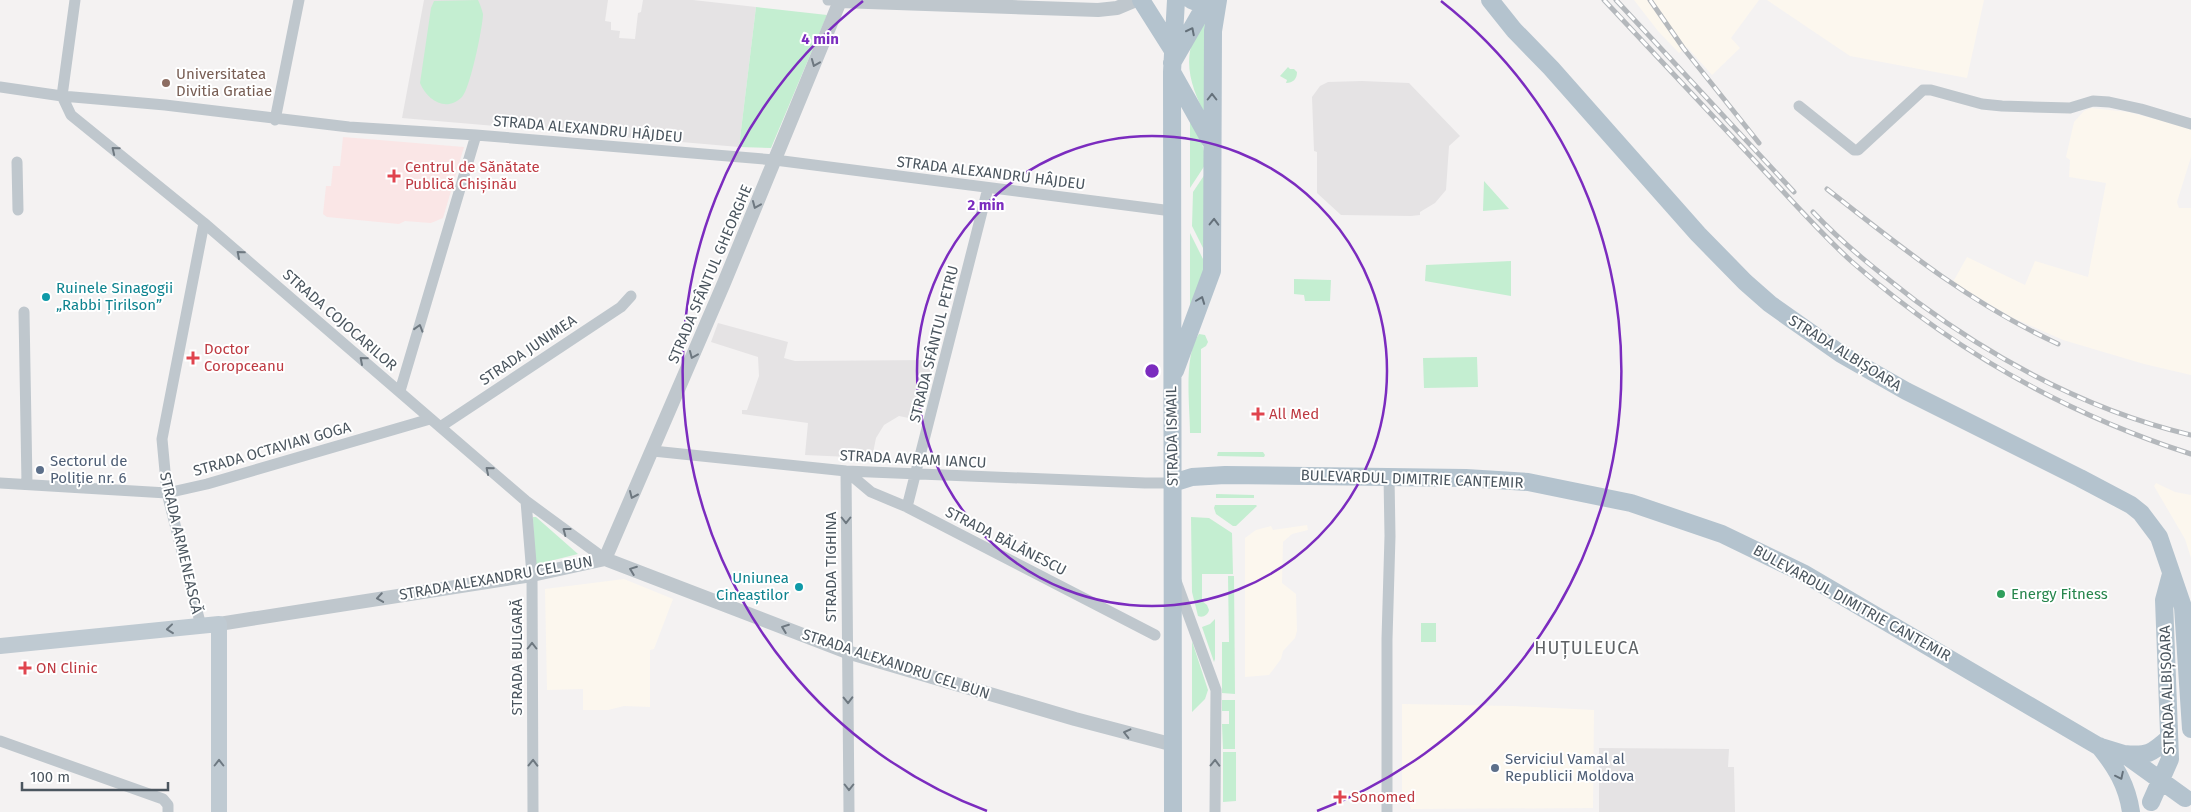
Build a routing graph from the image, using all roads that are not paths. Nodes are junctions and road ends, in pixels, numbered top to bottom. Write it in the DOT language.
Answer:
graph roads {
  1 [pos="75,0"];
  2 [pos="299,0"];
  3 [pos="836,0"];
  4 [pos="1136,0"];
  5 [pos="1141,0"];
  6 [pos="1176,0"];
  7 [pos="1191,0"];
  8 [pos="1202,0"];
  9 [pos="1211,0"];
  10 [pos="1218,0"];
  11 [pos="1476,0"];
  12 [pos="1490,0"];
  13 [pos="1119,4"];
  14 [pos="1514,30"];
  15 [pos="1172,61"];
  16 [pos="0,87"];
  17 [pos="62,96"];
  18 [pos="1798,106"];
  19 [pos="275,120"];
  20 [pos="2191,124"];
  21 [pos="476,135"];
  22 [pos="1212,145"];
  23 [pos="775,160"];
  24 [pos="17,162"];
  25 [pos="988,188"];
  26 [pos="18,210"];
  27 [pos="1172,211"];
  28 [pos="204,223"];
  29 [pos="631,296"];
  30 [pos="24,312"];
  31 [pos="1171,380"];
  32 [pos="400,391"];
  33 [pos="430,419"];
  34 [pos="440,428"];
  35 [pos="653,451"];
  36 [pos="846,471"];
  37 [pos="917,474"];
  38 [pos="1389,476"];
  39 [pos="0,483"];
  40 [pos="1173,483"];
  41 [pos="27,484"];
  42 [pos="167,493"];
  43 [pos="526,501"];
  44 [pos="907,507"];
  45 [pos="605,559"];
  46 [pos="2171,574"];
  47 [pos="532,575"];
  48 [pos="1174,575"];
  49 [pos="219,624"];
  50 [pos="200,626"];
  51 [pos="1155,635"];
  52 [pos="0,646"];
  53 [pos="847,652"];
  54 [pos="2191,729"];
  55 [pos="2169,738"];
  56 [pos="0,741"];
  57 [pos="1174,745"];
  58 [pos="2098,746"];
  59 [pos="2124,754"];
  60 [pos="2161,781"];
  61 [pos="2188,799"];
  62 [pos="2146,807"];
  63 [pos="168,812"];
  64 [pos="219,812"];
  65 [pos="533,812"];
  66 [pos="849,812"];
  67 [pos="1173,812"];
  68 [pos="1215,812"];
  69 [pos="1387,812"];
  70 [pos="2131,812"];
  1 -- 17 [label="street"];
  2 -- 19 [label="street"];
  3 -- 13 [label="street"];
  3 -- 23 [label="street, STRADA SFÂNTUL GHEORGHE, one-way"];
  4 -- 13 [label="street"];
  5 -- 15 [label="main road"];
  6 -- 15 [label="main road, STRADA ISMAIL"];
  7 -- 8 [label="main road"];
  15 -- 9 [label="main road, one-way"];
  22 -- 10 [label="main road, one-way"];
  11 -- 14 [label="main road, STRADA ALBIȘOARA"];
  12 -- 14 [label="main road, STRADA ALBIȘOARA"];
  14 -- 46 [label="main road, STRADA ALBIȘOARA"];
  15 -- 22 [label="main road"];
  15 -- 27 [label="main road, STRADA ISMAIL"];
  16 -- 17 [label="street, STRADA ALEXANDRU HÂJDEU"];
  17 -- 19 [label="street, STRADA ALEXANDRU HÂJDEU"];
  28 -- 17 [label="street, STRADA COJOCARILOR, one-way"];
  18 -- 20 [label="street"];
  19 -- 21 [label="street, STRADA ALEXANDRU HÂJDEU"];
  21 -- 23 [label="street, STRADA ALEXANDRU HÂJDEU"];
  32 -- 21 [label="street, one-way"];
  31 -- 22 [label="main road, one-way"];
  23 -- 25 [label="street, STRADA ALEXANDRU HÂJDEU"];
  23 -- 35 [label="street, STRADA SFÂNTUL GHEORGHE, one-way"];
  24 -- 26 [label="street"];
  25 -- 27 [label="street, STRADA ALEXANDRU HÂJDEU"];
  25 -- 37 [label="street, STRADA SFÂNTUL PETRU"];
  27 -- 31 [label="main road, STRADA ISMAIL"];
  32 -- 28 [label="street, STRADA COJOCARILOR, one-way"];
  28 -- 42 [label="street, STRADA ARMENEASCĂ"];
  29 -- 34 [label="street, STRADA JUNIMEA"];
  30 -- 41 [label="street"];
  31 -- 40 [label="main road, STRADA ISMAIL"];
  32 -- 33 [label="street, STRADA COJOCARILOR"];
  33 -- 34 [label="street, STRADA COJOCARILOR"];
  33 -- 42 [label="street, STRADA OCTAVIAN GOGA"];
  43 -- 34 [label="street, STRADA COJOCARILOR, one-way"];
  35 -- 36 [label="street, STRADA AVRAM IANCU"];
  35 -- 45 [label="street, STRADA SFÂNTUL GHEORGHE, one-way"];
  36 -- 37 [label="street, STRADA AVRAM IANCU"];
  36 -- 44 [label="street, STRADA BĂLĂNESCU"];
  36 -- 53 [label="street, STRADA TIGHINA, one-way"];
  37 -- 40 [label="street, STRADA AVRAM IANCU"];
  37 -- 44 [label="street, STRADA SFÂNTUL PETRU"];
  38 -- 40 [label="main road, BULEVARDUL DIMITRIE CANTEMIR"];
  38 -- 58 [label="main road, BULEVARDUL DIMITRIE CANTEMIR"];
  38 -- 69 [label="street"];
  39 -- 41 [label="street, STRADA OCTAVIAN GOGA"];
  40 -- 48 [label="main road, STRADA ISMAIL"];
  41 -- 42 [label="street, STRADA OCTAVIAN GOGA"];
  42 -- 50 [label="street, STRADA ARMENEASCĂ"];
  45 -- 43 [label="street, STRADA COJOCARILOR, one-way"];
  43 -- 47 [label="street, STRADA BULGARĂ"];
  44 -- 51 [label="street, STRADA BĂLĂNESCU"];
  45 -- 47 [label="street, STRADA ALEXANDRU CEL BUN"];
  53 -- 45 [label="street, STRADA ALEXANDRU CEL BUN, one-way"];
  46 -- 54 [label="main road, STRADA ALBIȘOARA"];
  46 -- 55 [label="main road, STRADA ALBIȘOARA"];
  47 -- 49 [label="street, STRADA ALEXANDRU CEL BUN, one-way"];
  65 -- 47 [label="street, STRADA BULGARĂ, one-way"];
  48 -- 57 [label="main road, STRADA ISMAIL"];
  68 -- 48 [label="street, one-way"];
  49 -- 50 [label="main road, STRADA ALEXANDRU CEL BUN"];
  64 -- 49 [label="main road, STRADA ARMENEASCĂ, one-way"];
  50 -- 52 [label="main road, STRADA ALEXANDRU CEL BUN, one-way"];
  57 -- 53 [label="street, STRADA ALEXANDRU CEL BUN, one-way"];
  53 -- 66 [label="street, STRADA TIGHINA, one-way"];
  55 -- 59 [label="main road"];
  55 -- 60 [label="main road, STRADA ALBIȘOARA"];
  56 -- 63 [label="street"];
  57 -- 67 [label="main road, STRADA ISMAIL"];
  58 -- 59 [label="main road, BULEVARDUL DIMITRIE CANTEMIR"];
  58 -- 70 [label="main road, BULEVARDUL DIMITRIE CANTEMIR, one-way"];
  59 -- 60 [label="main road, BULEVARDUL DIMITRIE CANTEMIR"];
  60 -- 61 [label="main road, BULEVARDUL DIMITRIE CANTEMIR"];
  60 -- 62 [label="main road, STRADA ALBIȘOARA"];
  61 -- 62 [label="main road"];
}
